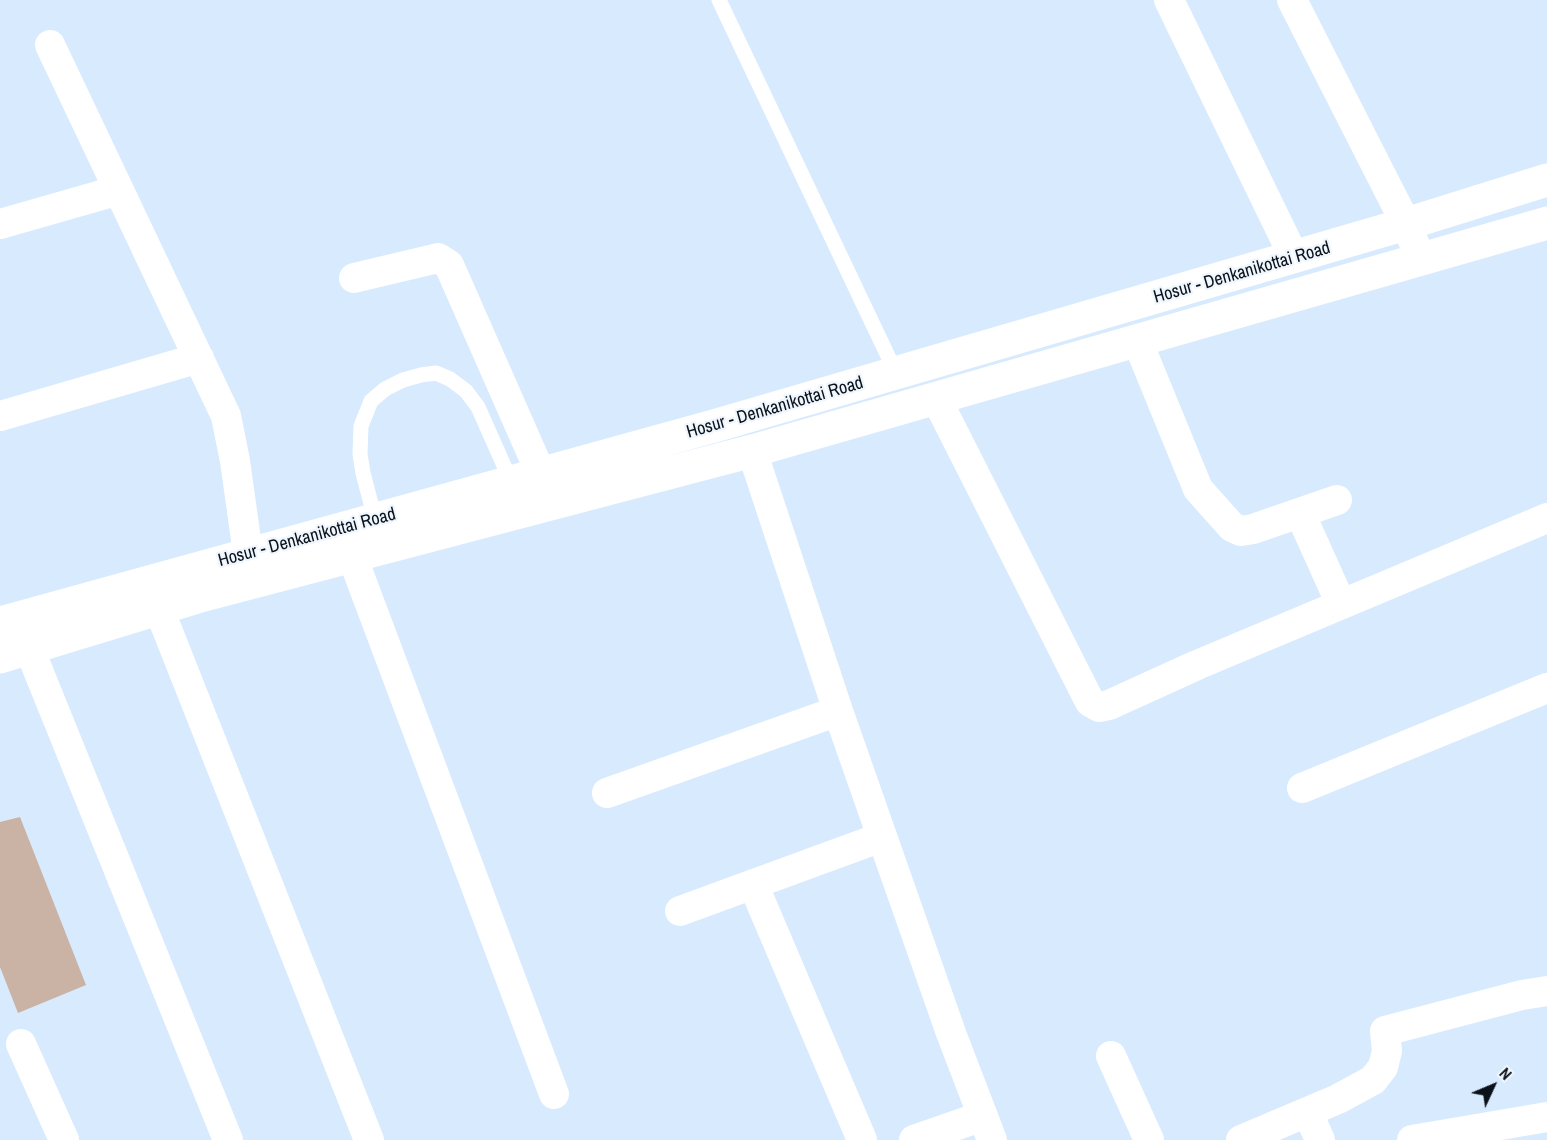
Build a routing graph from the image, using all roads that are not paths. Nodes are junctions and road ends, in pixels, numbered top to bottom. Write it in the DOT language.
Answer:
graph roads {
  1 [pos="719,0"];
  2 [pos="1169,0"];
  3 [pos="1292,0"];
  4 [pos="50,45"];
  5 [pos="1547,180"];
  6 [pos="119,190"];
  7 [pos="1547,223"];
  8 [pos="0,224"];
  9 [pos="1406,224"];
  10 [pos="1294,258"];
  11 [pos="1421,259"];
  12 [pos="354,278"];
  13 [pos="1137,340"];
  14 [pos="200,358"];
  15 [pos="896,373"];
  16 [pos="936,398"];
  17 [pos="0,416"];
  18 [pos="752,451"];
  19 [pos="524,489"];
  20 [pos="1337,500"];
  21 [pos="1300,513"];
  22 [pos="1547,518"];
  23 [pos="375,519"];
  24 [pos="249,554"];
  25 [pos="352,556"];
  26 [pos="1341,604"];
  27 [pos="159,609"];
  28 [pos="0,624"];
  29 [pos="15,652"];
  30 [pos="1547,689"];
  31 [pos="837,711"];
  32 [pos="1302,788"];
  33 [pos="607,793"];
  34 [pos="882,837"];
  35 [pos="753,884"];
  36 [pos="680,912"];
  37 [pos="1547,991"];
  38 [pos="21,1044"];
  39 [pos="1111,1056"];
  40 [pos="554,1094"];
  41 [pos="1308,1113"];
  42 [pos="1547,1117"];
  43 [pos="987,1128"];
  44 [pos="64,1140"];
  45 [pos="228,1140"];
  46 [pos="369,1140"];
  47 [pos="862,1140"];
  48 [pos="914,1140"];
  49 [pos="1149,1140"];
  50 [pos="1241,1140"];
  51 [pos="1320,1140"];
  52 [pos="1412,1140"];
  1 -- 15 [label="lane"];
  2 -- 10 [label="street"];
  3 -- 9 [label="street"];
  4 -- 6 [label="street"];
  5 -- 9 [label="main road, Hosur - Denkanikottai Road"];
  6 -- 8 [label="street"];
  6 -- 14 [label="street"];
  7 -- 11 [label="main road, Hosur - Denkanikottai Road"];
  9 -- 10 [label="main road, Hosur - Denkanikottai Road"];
  9 -- 11 [label="street"];
  10 -- 15 [label="main road, Hosur - Denkanikottai Road"];
  11 -- 13 [label="main road, Hosur - Denkanikottai Road"];
  12 -- 19 [label="street"];
  13 -- 16 [label="main road, Hosur - Denkanikottai Road"];
  13 -- 21 [label="street"];
  14 -- 17 [label="street"];
  14 -- 24 [label="street"];
  15 -- 19 [label="main road, Hosur - Denkanikottai Road"];
  16 -- 18 [label="main road, Hosur - Denkanikottai Road"];
  16 -- 26 [label="street"];
  18 -- 19 [label="main road, Hosur - Denkanikottai Road"];
  18 -- 31 [label="street"];
  19 -- 23 [label="main road, Hosur - Denkanikottai Road"];
  19 -- 23 [label="lane"];
  19 -- 25 [label="main road, Hosur - Denkanikottai Road"];
  20 -- 21 [label="street"];
  21 -- 26 [label="street"];
  22 -- 26 [label="street"];
  23 -- 24 [label="main road, Hosur - Denkanikottai Road"];
  24 -- 28 [label="main road, Hosur - Denkanikottai Road"];
  25 -- 27 [label="main road, Hosur - Denkanikottai Road"];
  25 -- 40 [label="street"];
  27 -- 29 [label="main road, Hosur - Denkanikottai Road"];
  27 -- 46 [label="street"];
  29 -- 45 [label="street"];
  30 -- 32 [label="street"];
  31 -- 33 [label="street"];
  31 -- 34 [label="street"];
  34 -- 35 [label="street"];
  34 -- 43 [label="street"];
  35 -- 36 [label="street"];
  35 -- 47 [label="street"];
  37 -- 41 [label="street"];
  38 -- 44 [label="street"];
  39 -- 49 [label="street"];
  41 -- 50 [label="street"];
  41 -- 51 [label="street"];
  42 -- 52 [label="street"];
  43 -- 48 [label="street"];
}
